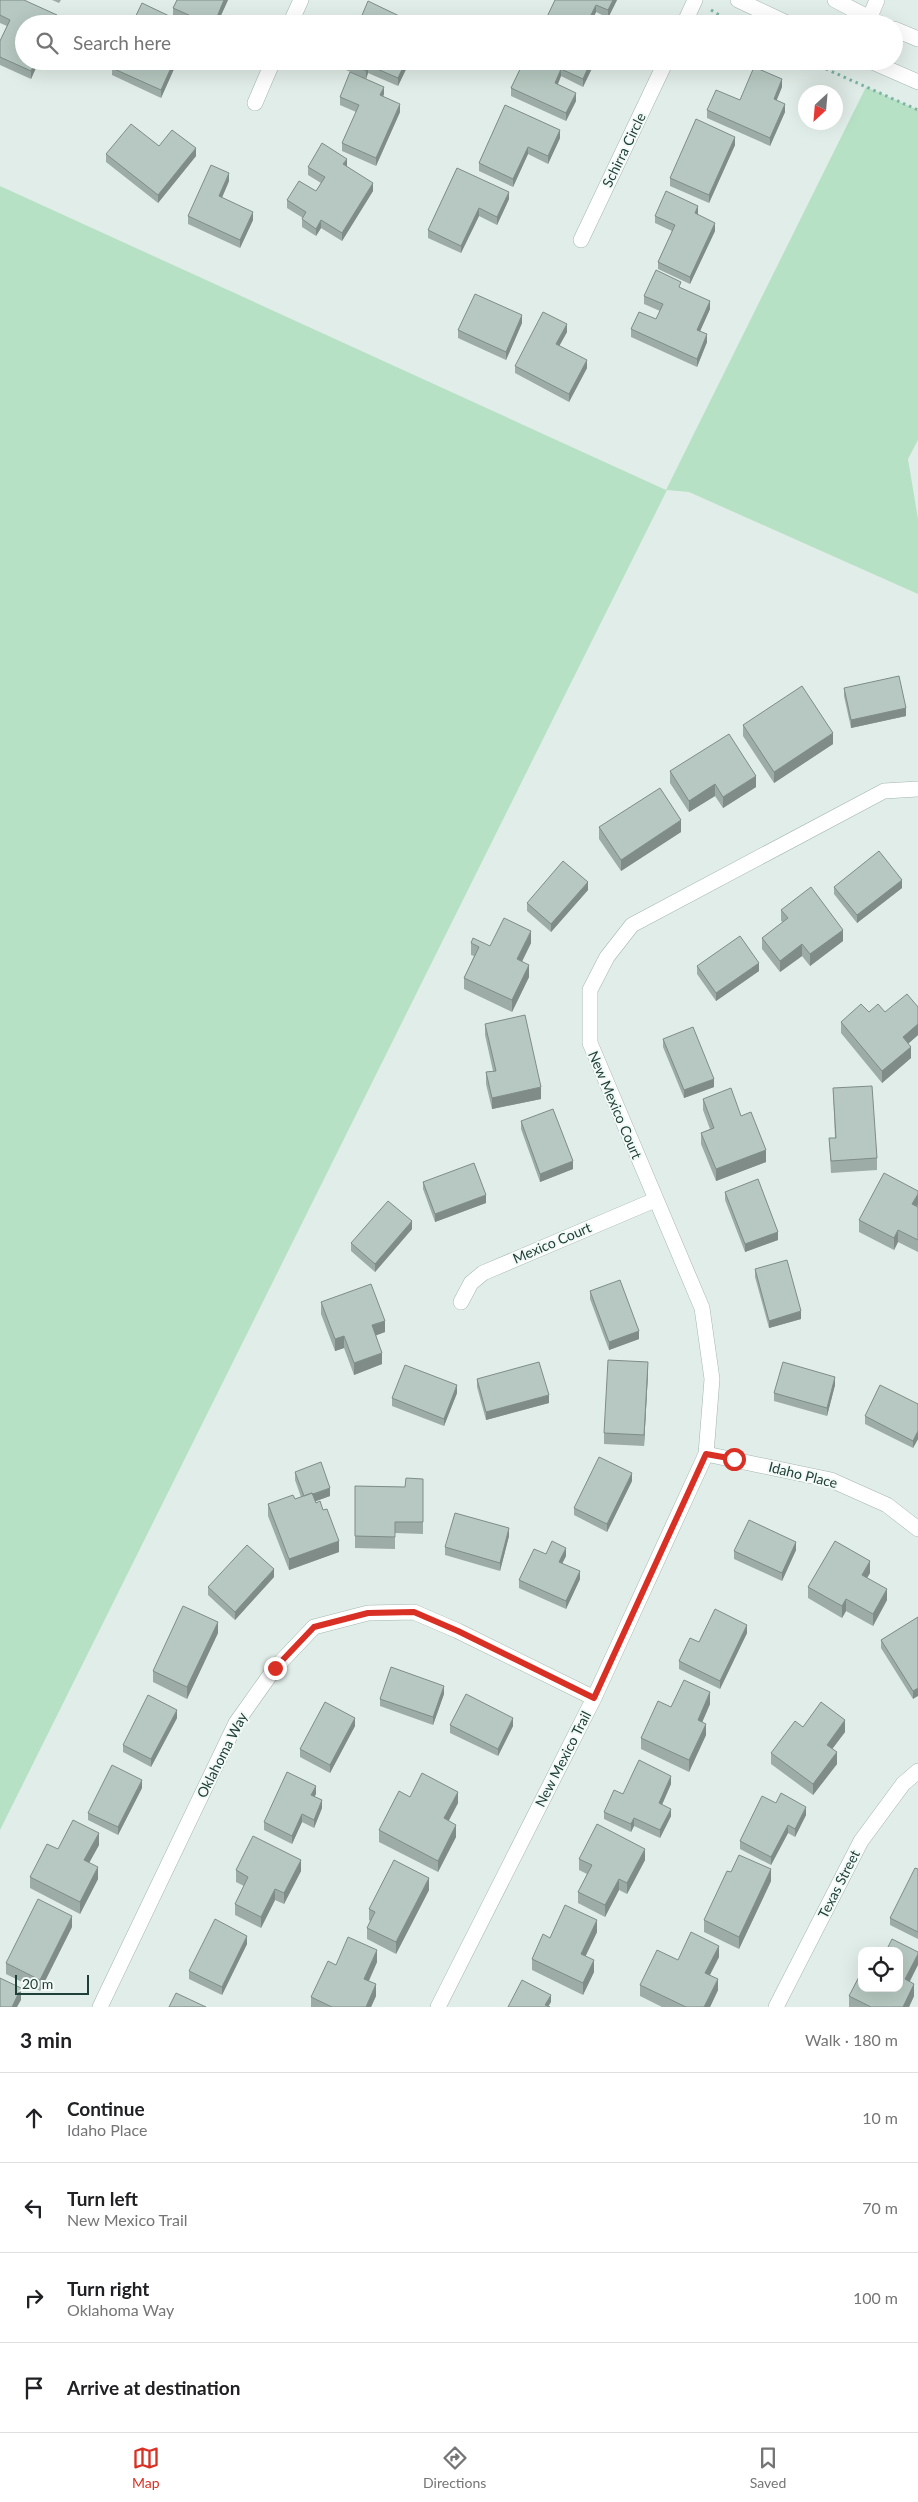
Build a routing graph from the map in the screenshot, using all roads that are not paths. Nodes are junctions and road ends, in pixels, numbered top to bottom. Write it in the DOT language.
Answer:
graph roads {
  1 [pos="301,0"];
  2 [pos="695,0"];
  3 [pos="738,0"];
  4 [pos="835,0"];
  5 [pos="878,0"];
  6 [pos="294,15"];
  7 [pos="688,15"];
  8 [pos="770,15"];
  9 [pos="861,15"];
  10 [pos="875,15"];
  11 [pos="903,33"];
  12 [pos="918,39"];
  13 [pos="269,70"];
  14 [pos="662,70"];
  15 [pos="891,70"];
  16 [pos="918,82"];
  17 [pos="254,103"];
  18 [pos="581,240"];
  19 [pos="918,789"];
  20 [pos="655,1200"];
  21 [pos="461,1302"];
  22 [pos="706,1454"];
  23 [pos="918,1529"];
  24 [pos="594,1698"];
  25 [pos="918,1771"];
  26 [pos="100,2007"];
  27 [pos="438,2007"];
  28 [pos="776,2007"];
  1 -- 6 [label="street"];
  2 -- 7 [label="street"];
  3 -- 8 [label="street"];
  4 -- 9 [label="street"];
  5 -- 10 [label="street"];
  11 -- 12 [label="street"];
  13 -- 17 [label="street"];
  14 -- 18 [label="street, Schirra Circle"];
  15 -- 16 [label="street"];
  19 -- 20 [label="street, New Mexico Court"];
  20 -- 21 [label="street, Mexico Court"];
  20 -- 22 [label="street, New Mexico Court"];
  22 -- 23 [label="street, Idaho Place"];
  22 -- 24 [label="street, New Mexico Trail"];
  24 -- 26 [label="street, Oklahoma Way"];
  24 -- 27 [label="street, New Mexico Trail"];
  25 -- 28 [label="street, Texas Street"];
}
